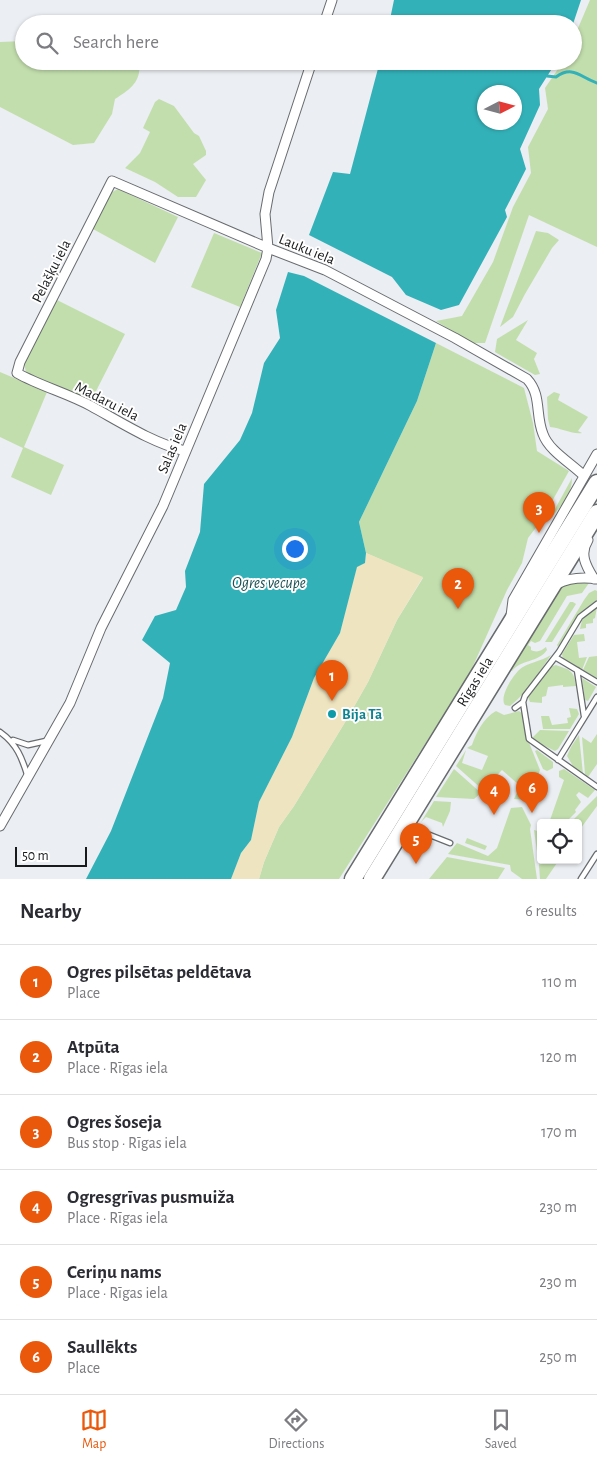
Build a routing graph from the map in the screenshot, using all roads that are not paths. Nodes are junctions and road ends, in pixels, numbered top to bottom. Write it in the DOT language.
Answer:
graph roads {
  1 [pos="332,0"];
  2 [pos="327,15"];
  3 [pos="309,70"];
  4 [pos="112,181"];
  5 [pos="268,248"];
  6 [pos="17,373"];
  7 [pos="185,451"];
  8 [pos="597,454"];
  9 [pos="590,479"];
  10 [pos="597,513"];
  11 [pos="597,525"];
  12 [pos="596,579"];
  13 [pos="552,586"];
  14 [pos="597,604"];
  15 [pos="555,657"];
  16 [pos="577,670"];
  17 [pos="597,682"];
  18 [pos="597,697"];
  19 [pos="523,702"];
  20 [pos="515,708"];
  21 [pos="584,716"];
  22 [pos="0,732"];
  23 [pos="10,739"];
  24 [pos="50,740"];
  25 [pos="558,760"];
  26 [pos="28,778"];
  27 [pos="597,787"];
  28 [pos="405,825"];
  29 [pos="0,826"];
  30 [pos="450,843"];
  31 [pos="597,854"];
  32 [pos="353,879"];
  33 [pos="372,879"];
  34 [pos="580,879"];
  1 -- 2 [label="street"];
  3 -- 5 [label="street, Salas iela"];
  4 -- 5 [label="street, Lauku iela"];
  4 -- 6 [label="street, Pelašķu iela"];
  5 -- 7 [label="street, Salas iela"];
  5 -- 9 [label="street, Lauku iela"];
  6 -- 7 [label="street, Madaru iela"];
  7 -- 24 [label="street, Salas iela"];
  8 -- 9 [label="street"];
  9 -- 32 [label="highway, Rīgas iela"];
  10 -- 13 [label="highway, Rīgas iela"];
  11 -- 12 [label="street"];
  12 -- 13 [label="street"];
  13 -- 28 [label="highway, Rīgas iela"];
  14 -- 15 [label="lane"];
  15 -- 16 [label="lane"];
  15 -- 19 [label="lane"];
  16 -- 17 [label="lane"];
  16 -- 21 [label="lane"];
  18 -- 21 [label="lane"];
  19 -- 20 [label="lane"];
  19 -- 25 [label="lane"];
  21 -- 25 [label="lane"];
  22 -- 23 [label="lane"];
  23 -- 24 [label="lane"];
  23 -- 26 [label="lane"];
  24 -- 26 [label="street, Salas iela"];
  25 -- 27 [label="lane"];
  26 -- 29 [label="street, Salas iela"];
  28 -- 30 [label="lane"];
  28 -- 33 [label="highway, Rīgas iela"];
  31 -- 34 [label="lane"];
}
